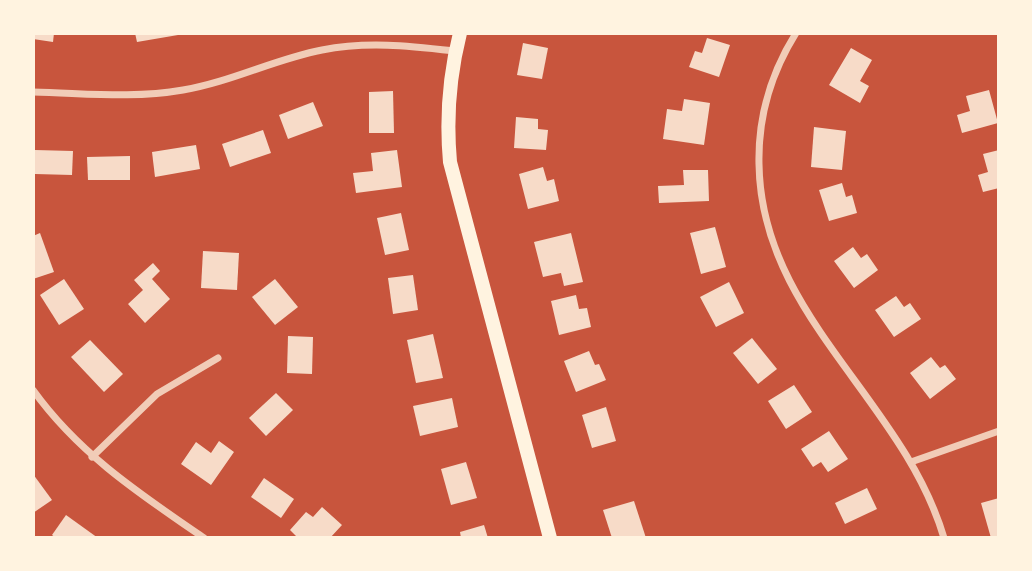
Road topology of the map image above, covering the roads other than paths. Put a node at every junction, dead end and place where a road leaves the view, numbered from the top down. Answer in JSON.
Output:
{"nodes":[{"id":1,"x":460,"y":33,"type":"edge"},
{"id":2,"x":796,"y":33,"type":"edge"},
{"id":3,"x":456,"y":51,"type":"junction"},
{"id":4,"x":33,"y":92,"type":"edge"},
{"id":5,"x":218,"y":358,"type":"dead end"},
{"id":6,"x":33,"y":390,"type":"edge"},
{"id":7,"x":999,"y":431,"type":"edge"},
{"id":8,"x":92,"y":457,"type":"junction"},
{"id":9,"x":911,"y":462,"type":"junction"},
{"id":10,"x":204,"y":538,"type":"edge"},
{"id":11,"x":550,"y":538,"type":"edge"},
{"id":12,"x":944,"y":538,"type":"edge"}],
"edges":[{"from":1,"to":3,"type":"main road"},
{"from":2,"to":9,"type":"street"},
{"from":3,"to":4,"type":"street"},
{"from":3,"to":11,"type":"main road"},
{"from":5,"to":8,"type":"street"},
{"from":6,"to":8,"type":"street"},
{"from":7,"to":9,"type":"street"},
{"from":8,"to":10,"type":"street"},
{"from":9,"to":12,"type":"street"}]}
